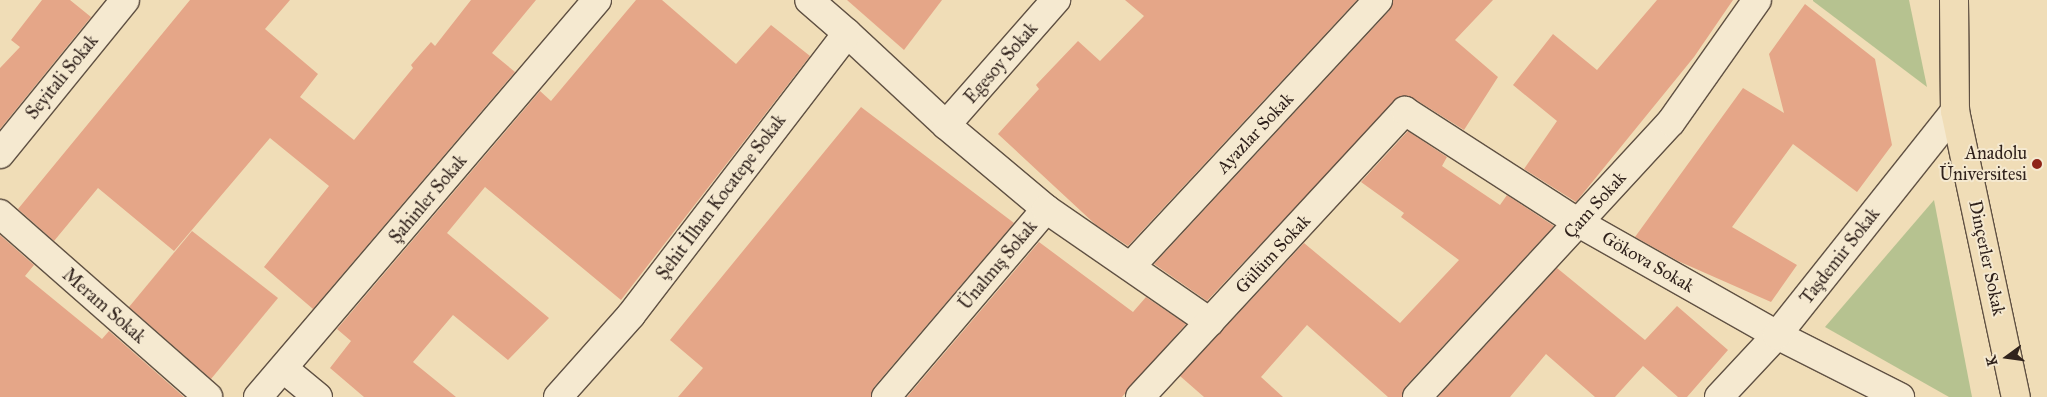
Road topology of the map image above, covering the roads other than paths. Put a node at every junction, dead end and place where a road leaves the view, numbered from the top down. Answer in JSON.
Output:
{"nodes":[{"id":1,"x":597,"y":0,"type":"edge"},
{"id":2,"x":809,"y":0,"type":"edge"},
{"id":3,"x":1056,"y":0,"type":"edge"},
{"id":4,"x":1378,"y":0,"type":"edge"},
{"id":5,"x":1757,"y":0,"type":"edge"},
{"id":6,"x":1954,"y":0,"type":"edge"},
{"id":7,"x":121,"y":2,"type":"edge"},
{"id":8,"x":847,"y":33,"type":"junction"},
{"id":9,"x":1405,"y":111,"type":"joint"},
{"id":10,"x":1955,"y":111,"type":"junction"},
{"id":11,"x":946,"y":125,"type":"junction"},
{"id":12,"x":0,"y":154,"type":"edge"},
{"id":13,"x":1046,"y":208,"type":"junction"},
{"id":14,"x":0,"y":214,"type":"edge"},
{"id":15,"x":1579,"y":223,"type":"junction"},
{"id":16,"x":1131,"y":266,"type":"junction"},
{"id":17,"x":1210,"y":322,"type":"junction"},
{"id":18,"x":1777,"y":335,"type":"junction"},
{"id":19,"x":284,"y":369,"type":"junction"},
{"id":20,"x":208,"y":397,"type":"edge"},
{"id":21,"x":258,"y":397,"type":"edge"},
{"id":22,"x":318,"y":397,"type":"edge"},
{"id":23,"x":558,"y":397,"type":"edge"},
{"id":24,"x":886,"y":397,"type":"edge"},
{"id":25,"x":1140,"y":397,"type":"edge"},
{"id":26,"x":1417,"y":397,"type":"edge"},
{"id":27,"x":1719,"y":397,"type":"edge"},
{"id":28,"x":1900,"y":397,"type":"edge"},
{"id":29,"x":2016,"y":397,"type":"edge"}],
"edges":[{"from":1,"to":19,"type":"street","name":"Şahinler Sokak"},
{"from":2,"to":8,"type":"street"},
{"from":3,"to":11,"type":"street","name":"Egesoy Sokak"},
{"from":4,"to":16,"type":"street","name":"Ayazlar Sokak"},
{"from":5,"to":15,"type":"street","name":"Çam Sokak"},
{"from":6,"to":10,"type":"main road","name":"Dinçerler Sokak"},
{"from":7,"to":12,"type":"street","name":"Seyitali Sokak"},
{"from":8,"to":11,"type":"street","name":"Ünalmış Sokak"},
{"from":8,"to":23,"type":"street","name":"Şehit İlhan Kocatepe Sokak"},
{"from":9,"to":15,"type":"street","name":"Gökova Sokak"},
{"from":9,"to":17,"type":"street","name":"Gülüm Sokak"},
{"from":10,"to":18,"type":"street","name":"Taşdemir Sokak"},
{"from":10,"to":29,"type":"main road","name":"Dinçerler Sokak"},
{"from":11,"to":13,"type":"street","name":"Ünalmış Sokak"},
{"from":13,"to":16,"type":"street"},
{"from":13,"to":24,"type":"street","name":"Ünalmış Sokak"},
{"from":14,"to":20,"type":"street","name":"Meram Sokak"},
{"from":15,"to":18,"type":"street","name":"Gökova Sokak"},
{"from":15,"to":26,"type":"street","name":"Çam Sokak"},
{"from":16,"to":17,"type":"street"},
{"from":17,"to":25,"type":"street","name":"Gülüm Sokak"},
{"from":18,"to":27,"type":"street","name":"Taşdemir Sokak"},
{"from":18,"to":28,"type":"street","name":"Gökova Sokak"},
{"from":19,"to":21,"type":"street","name":"Şahinler Sokak"},
{"from":19,"to":22,"type":"street"}]}
